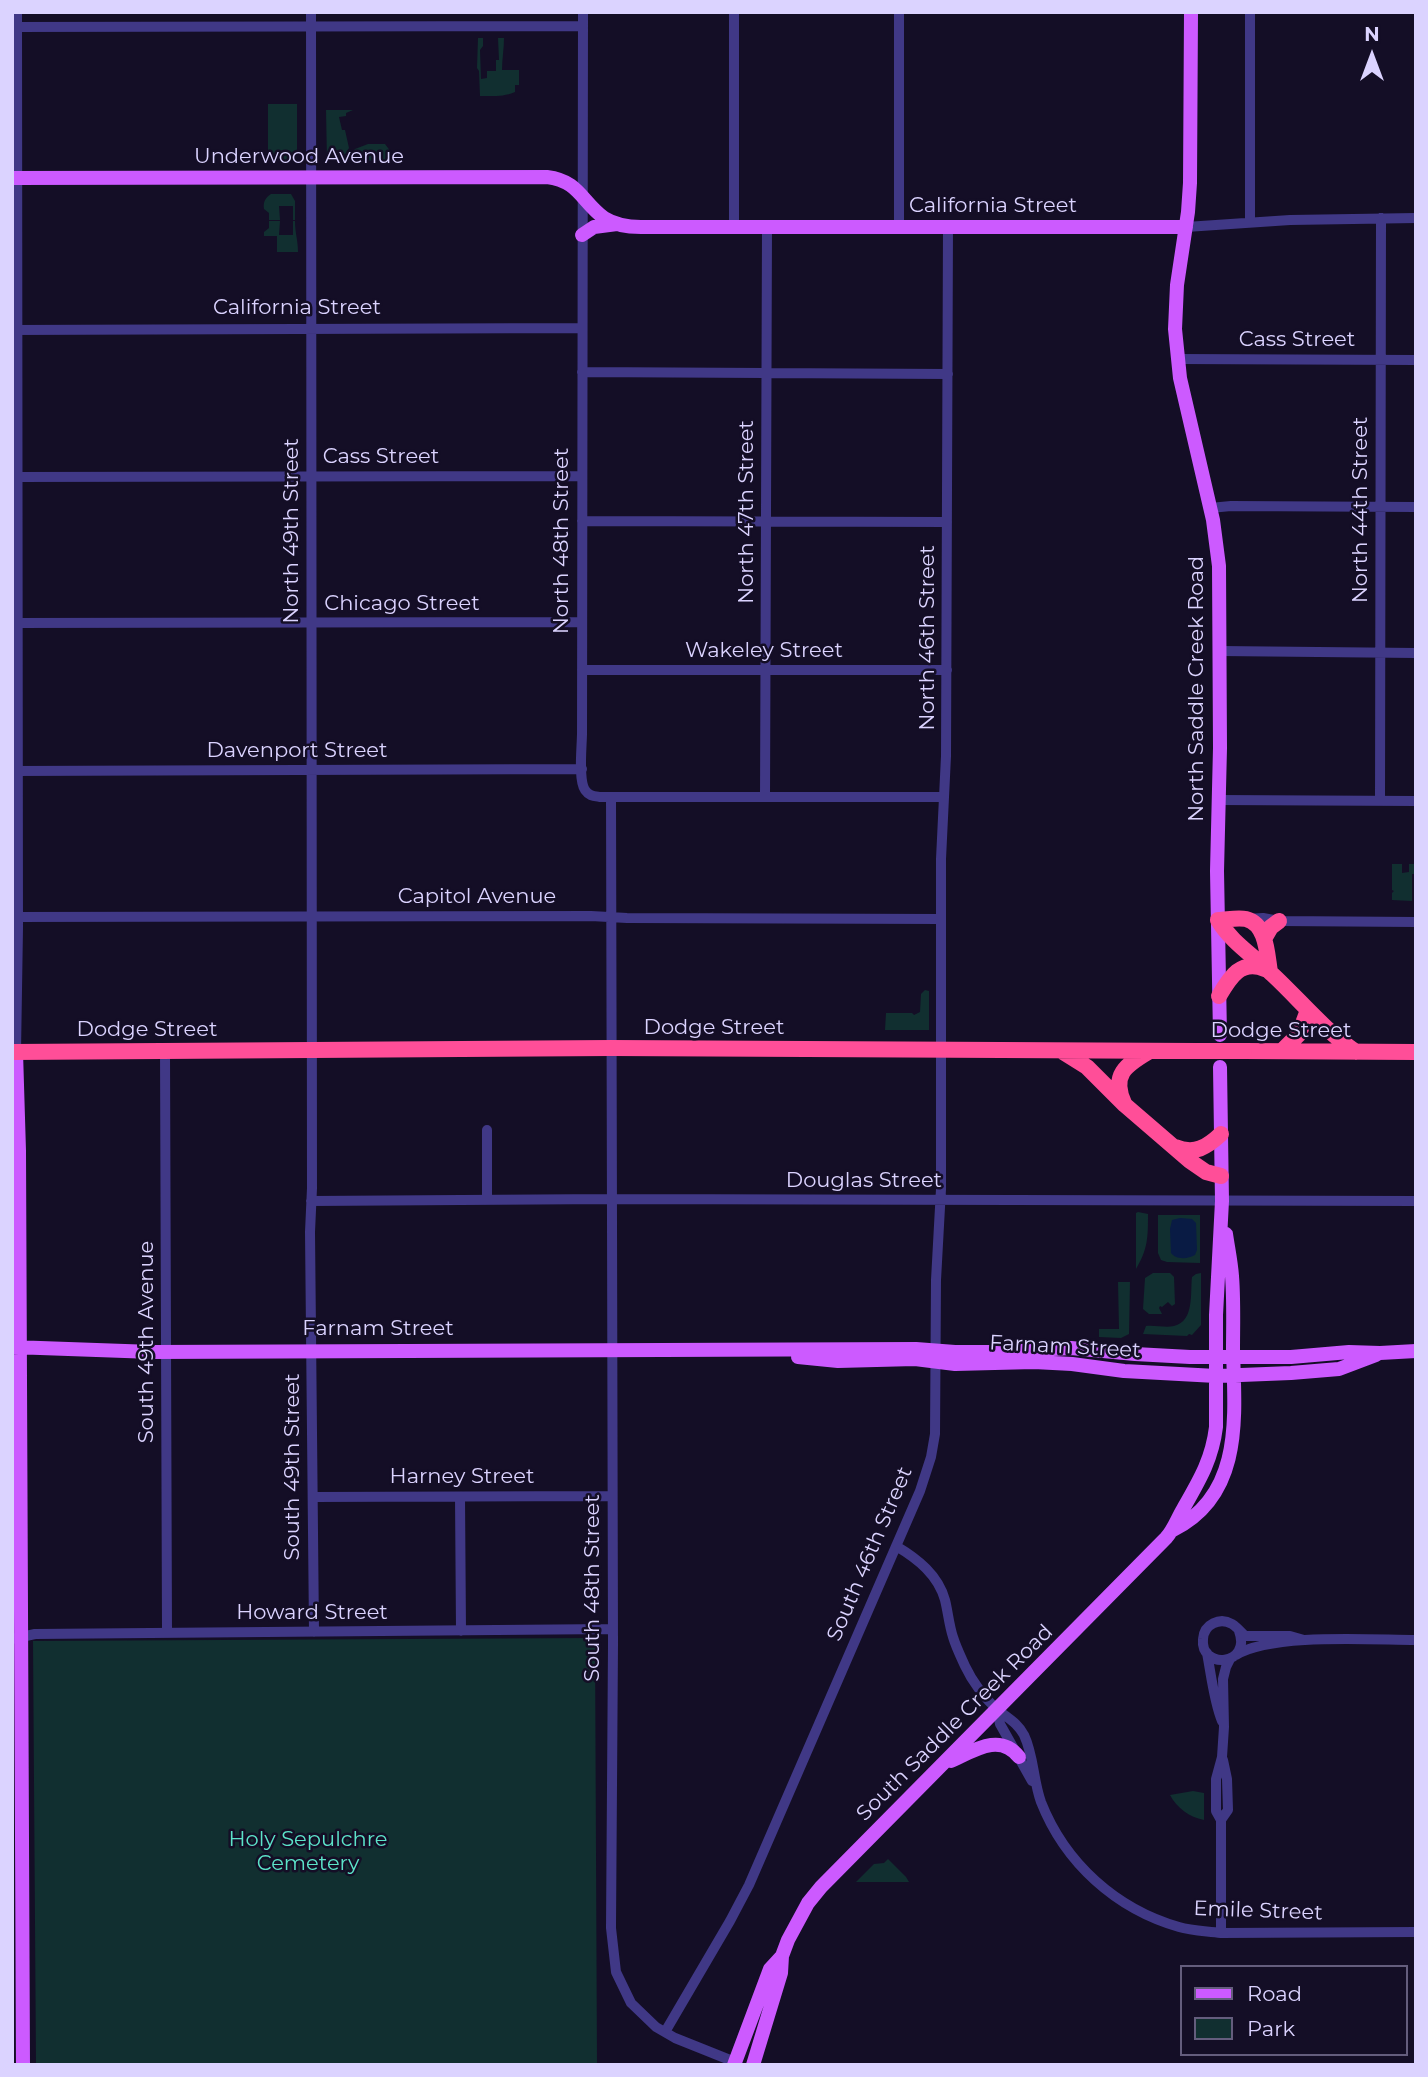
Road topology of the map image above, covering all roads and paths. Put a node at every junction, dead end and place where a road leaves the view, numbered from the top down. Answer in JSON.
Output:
{"nodes":[{"id":1,"x":17,"y":12,"type":"edge"},
{"id":2,"x":311,"y":12,"type":"edge"},
{"id":3,"x":583,"y":12,"type":"edge"},
{"id":4,"x":734,"y":12,"type":"edge"},
{"id":5,"x":899,"y":12,"type":"edge"},
{"id":6,"x":1191,"y":12,"type":"edge"},
{"id":7,"x":1250,"y":12,"type":"edge"},
{"id":8,"x":583,"y":26,"type":"junction"},
{"id":9,"x":15,"y":27,"type":"edge"},
{"id":10,"x":311,"y":27,"type":"junction"},
{"id":11,"x":15,"y":178,"type":"edge"},
{"id":12,"x":311,"y":178,"type":"junction"},
{"id":13,"x":582,"y":194,"type":"junction"},
{"id":14,"x":1381,"y":218,"type":"junction"},
{"id":15,"x":1416,"y":218,"type":"edge"},
{"id":16,"x":1250,"y":222,"type":"junction"},
{"id":17,"x":617,"y":224,"type":"junction"},
{"id":18,"x":948,"y":226,"type":"junction"},
{"id":19,"x":734,"y":227,"type":"junction"},
{"id":20,"x":767,"y":227,"type":"junction"},
{"id":21,"x":899,"y":227,"type":"junction"},
{"id":22,"x":1185,"y":227,"type":"junction"},
{"id":23,"x":582,"y":234,"type":"junction"},
{"id":24,"x":582,"y":328,"type":"junction"},
{"id":25,"x":312,"y":329,"type":"junction"},
{"id":26,"x":15,"y":330,"type":"edge"},
{"id":27,"x":1177,"y":359,"type":"junction"},
{"id":28,"x":1381,"y":360,"type":"junction"},
{"id":29,"x":1416,"y":360,"type":"edge"},
{"id":30,"x":582,"y":372,"type":"junction"},
{"id":31,"x":766,"y":373,"type":"junction"},
{"id":32,"x":948,"y":374,"type":"junction"},
{"id":33,"x":312,"y":476,"type":"junction"},
{"id":34,"x":582,"y":476,"type":"junction"},
{"id":35,"x":15,"y":477,"type":"edge"},
{"id":36,"x":1381,"y":507,"type":"junction"},
{"id":37,"x":1416,"y":507,"type":"edge"},
{"id":38,"x":1210,"y":508,"type":"junction"},
{"id":39,"x":582,"y":521,"type":"junction"},
{"id":40,"x":766,"y":521,"type":"junction"},
{"id":41,"x":947,"y":522,"type":"junction"},
{"id":42,"x":582,"y":622,"type":"junction"},
{"id":43,"x":15,"y":623,"type":"edge"},
{"id":44,"x":312,"y":623,"type":"junction"},
{"id":45,"x":1220,"y":652,"type":"junction"},
{"id":46,"x":1380,"y":652,"type":"junction"},
{"id":47,"x":1416,"y":653,"type":"edge"},
{"id":48,"x":582,"y":670,"type":"junction"},
{"id":49,"x":766,"y":670,"type":"junction"},
{"id":50,"x":947,"y":670,"type":"junction"},
{"id":51,"x":582,"y":769,"type":"junction"},
{"id":52,"x":312,"y":770,"type":"junction"},
{"id":53,"x":15,"y":771,"type":"edge"},
{"id":54,"x":611,"y":797,"type":"junction"},
{"id":55,"x":765,"y":797,"type":"junction"},
{"id":56,"x":944,"y":797,"type":"junction"},
{"id":57,"x":1218,"y":800,"type":"junction"},
{"id":58,"x":1380,"y":801,"type":"junction"},
{"id":59,"x":1416,"y":802,"type":"edge"},
{"id":60,"x":15,"y":917,"type":"edge"},
{"id":61,"x":312,"y":917,"type":"junction"},
{"id":62,"x":611,"y":917,"type":"junction"},
{"id":63,"x":941,"y":919,"type":"junction"},
{"id":64,"x":1247,"y":919,"type":"junction"},
{"id":65,"x":1218,"y":920,"type":"junction"},
{"id":66,"x":1279,"y":921,"type":"junction"},
{"id":67,"x":1416,"y":922,"type":"edge"},
{"id":68,"x":1264,"y":939,"type":"junction"},
{"id":69,"x":1270,"y":972,"type":"junction"},
{"id":70,"x":1219,"y":996,"type":"junction"},
{"id":71,"x":1308,"y":1010,"type":"junction"},
{"id":72,"x":1220,"y":1035,"type":"dead end"},
{"id":73,"x":611,"y":1048,"type":"junction"},
{"id":74,"x":941,"y":1049,"type":"junction"},
{"id":75,"x":312,"y":1050,"type":"junction"},
{"id":76,"x":1061,"y":1050,"type":"junction"},
{"id":77,"x":165,"y":1051,"type":"junction"},
{"id":78,"x":1149,"y":1051,"type":"junction"},
{"id":79,"x":1282,"y":1051,"type":"junction"},
{"id":80,"x":14,"y":1052,"type":"edge"},
{"id":81,"x":1356,"y":1052,"type":"junction"},
{"id":82,"x":1416,"y":1052,"type":"edge"},
{"id":83,"x":1220,"y":1067,"type":"dead end"},
{"id":84,"x":1125,"y":1105,"type":"junction"},
{"id":85,"x":487,"y":1130,"type":"dead end"},
{"id":86,"x":1221,"y":1134,"type":"junction"},
{"id":87,"x":1170,"y":1144,"type":"junction"},
{"id":88,"x":1222,"y":1176,"type":"junction"},
{"id":89,"x":611,"y":1199,"type":"junction"},
{"id":90,"x":487,"y":1200,"type":"junction"},
{"id":91,"x":941,"y":1200,"type":"junction"},
{"id":92,"x":312,"y":1201,"type":"junction"},
{"id":93,"x":1222,"y":1201,"type":"junction"},
{"id":94,"x":1416,"y":1201,"type":"edge"},
{"id":95,"x":16,"y":1347,"type":"edge"},
{"id":96,"x":611,"y":1349,"type":"junction"},
{"id":97,"x":312,"y":1351,"type":"junction"},
{"id":98,"x":1416,"y":1351,"type":"edge"},
{"id":99,"x":166,"y":1352,"type":"junction"},
{"id":100,"x":1380,"y":1353,"type":"junction"},
{"id":101,"x":936,"y":1356,"type":"junction"},
{"id":102,"x":1216,"y":1357,"type":"junction"},
{"id":103,"x":1234,"y":1357,"type":"junction"},
{"id":104,"x":1234,"y":1375,"type":"junction"},
{"id":105,"x":1216,"y":1376,"type":"junction"},
{"id":106,"x":611,"y":1496,"type":"junction"},
{"id":107,"x":313,"y":1497,"type":"junction"},
{"id":108,"x":460,"y":1497,"type":"junction"},
{"id":109,"x":1172,"y":1530,"type":"junction"},
{"id":110,"x":896,"y":1546,"type":"junction"},
{"id":111,"x":612,"y":1629,"type":"junction"},
{"id":112,"x":461,"y":1631,"type":"junction"},
{"id":113,"x":1239,"y":1631,"type":"junction"},
{"id":114,"x":314,"y":1632,"type":"junction"},
{"id":115,"x":167,"y":1633,"type":"junction"},
{"id":116,"x":17,"y":1638,"type":"edge"},
{"id":117,"x":1304,"y":1640,"type":"junction"},
{"id":118,"x":1416,"y":1640,"type":"edge"},
{"id":119,"x":1207,"y":1653,"type":"junction"},
{"id":120,"x":1233,"y":1657,"type":"junction"},
{"id":121,"x":997,"y":1709,"type":"junction"},
{"id":122,"x":1224,"y":1727,"type":"junction"},
{"id":123,"x":1019,"y":1756,"type":"junction"},
{"id":124,"x":941,"y":1767,"type":"junction"},
{"id":125,"x":1037,"y":1789,"type":"junction"},
{"id":126,"x":1416,"y":1932,"type":"edge"},
{"id":127,"x":1221,"y":1933,"type":"junction"},
{"id":128,"x":782,"y":1956,"type":"junction"},
{"id":129,"x":665,"y":2032,"type":"junction"},
{"id":130,"x":734,"y":2064,"type":"edge"},
{"id":131,"x":23,"y":2065,"type":"edge"},
{"id":132,"x":753,"y":2065,"type":"edge"}],
"edges":[{"from":1,"to":9,"type":"street"},
{"from":2,"to":10,"type":"street","name":"North 49th Street"},
{"from":3,"to":8,"type":"street","name":"North 48th Street"},
{"from":4,"to":19,"type":"street"},
{"from":5,"to":21,"type":"street"},
{"from":6,"to":22,"type":"main road","name":"North Saddle Creek Road"},
{"from":7,"to":16,"type":"street"},
{"from":8,"to":10,"type":"street"},
{"from":8,"to":13,"type":"street","name":"North 48th Street"},
{"from":9,"to":10,"type":"street"},
{"from":9,"to":11,"type":"street"},
{"from":10,"to":12,"type":"street","name":"North 49th Street"},
{"from":11,"to":12,"type":"main road","name":"Underwood Avenue"},
{"from":11,"to":26,"type":"street"},
{"from":12,"to":13,"type":"main road","name":"Underwood Avenue"},
{"from":12,"to":25,"type":"street","name":"North 49th Street"},
{"from":13,"to":17,"type":"main road"},
{"from":13,"to":23,"type":"street","name":"North 48th Street"},
{"from":14,"to":15,"type":"street","name":"California Street"},
{"from":14,"to":16,"type":"street","name":"California Street"},
{"from":14,"to":28,"type":"street","name":"North 44th Street"},
{"from":16,"to":22,"type":"street","name":"California Street"},
{"from":17,"to":19,"type":"main road","name":"California Street"},
{"from":17,"to":23,"type":"main road"},
{"from":18,"to":21,"type":"main road","name":"California Street"},
{"from":18,"to":22,"type":"main road","name":"California Street"},
{"from":18,"to":32,"type":"street","name":"North 46th Street"},
{"from":19,"to":20,"type":"main road","name":"California Street"},
{"from":20,"to":21,"type":"main road","name":"California Street"},
{"from":20,"to":31,"type":"street","name":"North 47th Street"},
{"from":22,"to":27,"type":"main road","name":"North Saddle Creek Road"},
{"from":23,"to":24,"type":"street","name":"North 48th Street"},
{"from":24,"to":25,"type":"street","name":"California Street"},
{"from":24,"to":30,"type":"street","name":"North 48th Street"},
{"from":25,"to":26,"type":"street","name":"California Street"},
{"from":25,"to":33,"type":"street","name":"North 49th Street"},
{"from":26,"to":35,"type":"street"},
{"from":27,"to":28,"type":"street","name":"Cass Street"},
{"from":27,"to":38,"type":"main road","name":"North Saddle Creek Road"},
{"from":28,"to":29,"type":"street","name":"Cass Street"},
{"from":28,"to":36,"type":"street","name":"North 44th Street"},
{"from":30,"to":31,"type":"street"},
{"from":30,"to":34,"type":"street","name":"North 48th Street"},
{"from":31,"to":32,"type":"street"},
{"from":31,"to":40,"type":"street","name":"North 47th Street"},
{"from":32,"to":41,"type":"street","name":"North 46th Street"},
{"from":33,"to":34,"type":"street","name":"Cass Street"},
{"from":33,"to":35,"type":"street","name":"Cass Street"},
{"from":33,"to":44,"type":"street","name":"North 49th Street"},
{"from":34,"to":39,"type":"street","name":"North 48th Street"},
{"from":35,"to":43,"type":"street"},
{"from":36,"to":37,"type":"street"},
{"from":36,"to":38,"type":"street"},
{"from":36,"to":46,"type":"street","name":"North 44th Street"},
{"from":38,"to":45,"type":"main road","name":"North Saddle Creek Road"},
{"from":39,"to":40,"type":"street"},
{"from":39,"to":42,"type":"street","name":"North 48th Street"},
{"from":40,"to":41,"type":"street"},
{"from":40,"to":49,"type":"street","name":"North 47th Street"},
{"from":41,"to":50,"type":"street","name":"North 46th Street"},
{"from":42,"to":44,"type":"street","name":"Chicago Street"},
{"from":42,"to":48,"type":"street","name":"North 48th Street"},
{"from":43,"to":44,"type":"street","name":"Chicago Street"},
{"from":43,"to":53,"type":"street"},
{"from":44,"to":52,"type":"street","name":"North 49th Street"},
{"from":45,"to":46,"type":"street"},
{"from":45,"to":57,"type":"main road","name":"North Saddle Creek Road"},
{"from":46,"to":47,"type":"street"},
{"from":46,"to":58,"type":"street","name":"North 44th Street"},
{"from":48,"to":49,"type":"street","name":"Wakeley Street"},
{"from":48,"to":51,"type":"street","name":"North 48th Street"},
{"from":49,"to":50,"type":"street","name":"Wakeley Street"},
{"from":49,"to":55,"type":"street","name":"North 47th Street"},
{"from":50,"to":56,"type":"street","name":"North 46th Street"},
{"from":51,"to":52,"type":"street","name":"Davenport Street"},
{"from":51,"to":54,"type":"street","name":"North 48th Street"},
{"from":52,"to":53,"type":"street","name":"Davenport Street"},
{"from":52,"to":61,"type":"street","name":"North 49th Street"},
{"from":53,"to":60,"type":"street"},
{"from":54,"to":55,"type":"street"},
{"from":54,"to":62,"type":"street"},
{"from":55,"to":56,"type":"street"},
{"from":56,"to":63,"type":"street","name":"North 46th Street"},
{"from":57,"to":58,"type":"street"},
{"from":57,"to":65,"type":"main road","name":"North Saddle Creek Road"},
{"from":58,"to":59,"type":"street"},
{"from":60,"to":61,"type":"street","name":"Capitol Avenue"},
{"from":60,"to":80,"type":"street"},
{"from":61,"to":62,"type":"street","name":"Capitol Avenue"},
{"from":61,"to":75,"type":"street","name":"North 49th Street"},
{"from":62,"to":63,"type":"street","name":"Capitol Avenue"},
{"from":62,"to":73,"type":"street"},
{"from":63,"to":74,"type":"street","name":"North 46th Street"},
{"from":64,"to":65,"type":"highway"},
{"from":64,"to":66,"type":"street"},
{"from":64,"to":68,"type":"highway"},
{"from":65,"to":69,"type":"highway"},
{"from":65,"to":70,"type":"main road","name":"North Saddle Creek Road"},
{"from":66,"to":67,"type":"street"},
{"from":66,"to":68,"type":"highway"},
{"from":68,"to":69,"type":"highway"},
{"from":69,"to":70,"type":"highway"},
{"from":69,"to":71,"type":"highway"},
{"from":70,"to":72,"type":"main road","name":"North Saddle Creek Road"},
{"from":71,"to":79,"type":"highway"},
{"from":71,"to":81,"type":"highway"},
{"from":73,"to":74,"type":"highway","name":"Dodge Street"},
{"from":73,"to":75,"type":"highway","name":"Dodge Street"},
{"from":73,"to":89,"type":"street","name":"South 48th Street"},
{"from":74,"to":76,"type":"highway","name":"Dodge Street"},
{"from":74,"to":91,"type":"street","name":"South 46th Street"},
{"from":75,"to":77,"type":"highway","name":"Dodge Street"},
{"from":75,"to":92,"type":"street","name":"South 49th Street"},
{"from":76,"to":78,"type":"highway","name":"Dodge Street"},
{"from":76,"to":84,"type":"highway"},
{"from":77,"to":80,"type":"highway","name":"Dodge Street"},
{"from":77,"to":99,"type":"street","name":"South 49th Avenue"},
{"from":78,"to":79,"type":"highway","name":"Dodge Street","bridge":true},
{"from":78,"to":84,"type":"highway"},
{"from":79,"to":81,"type":"highway","name":"Dodge Street"},
{"from":80,"to":95,"type":"main road"},
{"from":81,"to":82,"type":"highway","name":"Dodge Street"},
{"from":83,"to":86,"type":"main road","name":"South Saddle Creek Road"},
{"from":84,"to":87,"type":"highway"},
{"from":85,"to":90,"type":"street"},
{"from":86,"to":87,"type":"highway"},
{"from":86,"to":88,"type":"main road","name":"South Saddle Creek Road"},
{"from":87,"to":88,"type":"highway"},
{"from":88,"to":93,"type":"main road","name":"South Saddle Creek Road"},
{"from":89,"to":90,"type":"street","name":"Douglas Street"},
{"from":89,"to":91,"type":"street","name":"Douglas Street"},
{"from":89,"to":96,"type":"street","name":"South 48th Street"},
{"from":90,"to":92,"type":"street","name":"Douglas Street"},
{"from":91,"to":93,"type":"street","name":"Douglas Street"},
{"from":91,"to":101,"type":"street","name":"South 46th Street"},
{"from":92,"to":97,"type":"street","name":"South 49th Street"},
{"from":93,"to":94,"type":"street","name":"Douglas Street"},
{"from":93,"to":102,"type":"main road","name":"South Saddle Creek Road"},
{"from":93,"to":103,"type":"main road","name":"South Saddle Creek Road"},
{"from":95,"to":99,"type":"main road","name":"Farnam Street"},
{"from":95,"to":116,"type":"main road"},
{"from":96,"to":97,"type":"main road","name":"Farnam Street"},
{"from":96,"to":101,"type":"main road","name":"Farnam Street"},
{"from":96,"to":106,"type":"street","name":"South 48th Street"},
{"from":97,"to":99,"type":"main road","name":"Farnam Street"},
{"from":97,"to":107,"type":"street","name":"South 49th Street"},
{"from":98,"to":100,"type":"main road","name":"Farnam Street"},
{"from":99,"to":115,"type":"street","name":"South 49th Avenue"},
{"from":100,"to":103,"type":"main road","name":"Farnam Street"},
{"from":100,"to":104,"type":"main road","name":"Farnam Street"},
{"from":101,"to":102,"type":"main road","name":"Farnam Street"},
{"from":101,"to":105,"type":"main road","name":"Farnam Street"},
{"from":101,"to":110,"type":"street","name":"South 46th Street"},
{"from":102,"to":103,"type":"main road","name":"Farnam Street"},
{"from":102,"to":105,"type":"main road","name":"South Saddle Creek Road"},
{"from":103,"to":104,"type":"main road","name":"South Saddle Creek Road"},
{"from":104,"to":105,"type":"main road","name":"Farnam Street"},
{"from":104,"to":109,"type":"main road","name":"South Saddle Creek Road"},
{"from":105,"to":109,"type":"main road","name":"South Saddle Creek Road"},
{"from":106,"to":108,"type":"street","name":"Harney Street"},
{"from":106,"to":111,"type":"street","name":"South 48th Street"},
{"from":107,"to":108,"type":"street","name":"Harney Street"},
{"from":107,"to":114,"type":"street","name":"South 49th Street"},
{"from":108,"to":112,"type":"street"},
{"from":109,"to":121,"type":"main road","name":"South Saddle Creek Road"},
{"from":110,"to":121,"type":"street","name":"Emile Street"},
{"from":110,"to":129,"type":"street","name":"South 46th Street"},
{"from":111,"to":112,"type":"street","name":"Howard Street"},
{"from":111,"to":129,"type":"street","name":"South 48th Street"},
{"from":112,"to":114,"type":"street","name":"Howard Street"},
{"from":113,"to":117,"type":"street"},
{"from":113,"to":119,"type":"street"},
{"from":113,"to":120,"type":"street"},
{"from":114,"to":115,"type":"street","name":"Howard Street"},
{"from":115,"to":116,"type":"street","name":"Howard Street"},
{"from":116,"to":131,"type":"main road"},
{"from":117,"to":118,"type":"street"},
{"from":117,"to":120,"type":"street"},
{"from":119,"to":120,"type":"street"},
{"from":119,"to":122,"type":"street"},
{"from":120,"to":122,"type":"street"},
{"from":121,"to":123,"type":"street","name":"Emile Street"},
{"from":121,"to":124,"type":"main road","name":"South Saddle Creek Road"},
{"from":121,"to":125,"type":"street","name":"Emile Street"},
{"from":122,"to":127,"type":"street"},
{"from":123,"to":124,"type":"main road"},
{"from":123,"to":125,"type":"street","name":"Emile Street"},
{"from":124,"to":128,"type":"main road","name":"South Saddle Creek Road"},
{"from":125,"to":127,"type":"street","name":"Emile Street"},
{"from":126,"to":127,"type":"street","name":"Emile Street"},
{"from":128,"to":130,"type":"main road","name":"South Saddle Creek Road"},
{"from":128,"to":132,"type":"main road","name":"South Saddle Creek Road"},
{"from":129,"to":130,"type":"street","name":"South 48th Street"}]}
